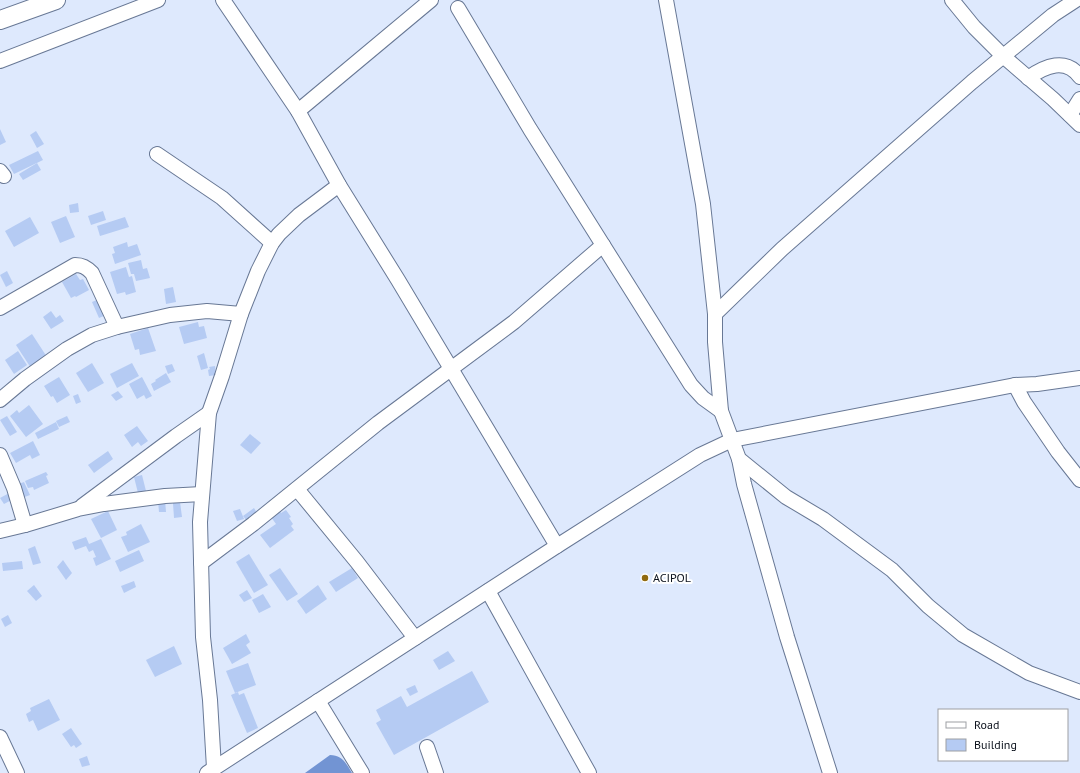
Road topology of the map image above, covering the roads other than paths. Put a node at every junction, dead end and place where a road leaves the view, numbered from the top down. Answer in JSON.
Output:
{"nodes":[{"id":1,"x":56,"y":0,"type":"edge"},
{"id":2,"x":158,"y":0,"type":"edge"},
{"id":3,"x":223,"y":0,"type":"edge"},
{"id":4,"x":431,"y":0,"type":"edge"},
{"id":5,"x":666,"y":0,"type":"edge"},
{"id":6,"x":952,"y":0,"type":"edge"},
{"id":7,"x":1076,"y":0,"type":"edge"},
{"id":8,"x":458,"y":8,"type":"dead end"},
{"id":9,"x":0,"y":20,"type":"edge"},
{"id":10,"x":1003,"y":56,"type":"junction"},
{"id":11,"x":0,"y":61,"type":"edge"},
{"id":12,"x":1080,"y":77,"type":"edge"},
{"id":13,"x":1028,"y":78,"type":"junction"},
{"id":14,"x":1080,"y":99,"type":"edge"},
{"id":15,"x":298,"y":111,"type":"junction"},
{"id":16,"x":1075,"y":120,"type":"edge"},
{"id":17,"x":157,"y":154,"type":"dead end"},
{"id":18,"x":339,"y":185,"type":"junction"},
{"id":19,"x":272,"y":243,"type":"junction"},
{"id":20,"x":603,"y":245,"type":"junction"},
{"id":21,"x":0,"y":308,"type":"edge"},
{"id":22,"x":241,"y":314,"type":"junction"},
{"id":23,"x":715,"y":314,"type":"junction"},
{"id":24,"x":117,"y":327,"type":"junction"},
{"id":25,"x":451,"y":369,"type":"junction"},
{"id":26,"x":1080,"y":378,"type":"edge"},
{"id":27,"x":1014,"y":385,"type":"junction"},
{"id":28,"x":0,"y":400,"type":"edge"},
{"id":29,"x":721,"y":411,"type":"junction"},
{"id":30,"x":209,"y":413,"type":"junction"},
{"id":31,"x":732,"y":440,"type":"junction"},
{"id":32,"x":0,"y":455,"type":"edge"},
{"id":33,"x":739,"y":459,"type":"junction"},
{"id":34,"x":1080,"y":480,"type":"edge"},
{"id":35,"x":297,"y":489,"type":"junction"},
{"id":36,"x":202,"y":494,"type":"junction"},
{"id":37,"x":78,"y":509,"type":"junction"},
{"id":38,"x":25,"y":525,"type":"junction"},
{"id":39,"x":0,"y":531,"type":"edge"},
{"id":40,"x":558,"y":546,"type":"junction"},
{"id":41,"x":201,"y":563,"type":"junction"},
{"id":42,"x":488,"y":591,"type":"junction"},
{"id":43,"x":415,"y":638,"type":"junction"},
{"id":44,"x":1080,"y":692,"type":"edge"},
{"id":45,"x":318,"y":701,"type":"junction"},
{"id":46,"x":0,"y":737,"type":"edge"},
{"id":47,"x":427,"y":747,"type":"dead end"},
{"id":48,"x":210,"y":771,"type":"edge"},
{"id":49,"x":17,"y":773,"type":"edge"},
{"id":50,"x":362,"y":773,"type":"edge"},
{"id":51,"x":436,"y":773,"type":"edge"},
{"id":52,"x":589,"y":773,"type":"edge"},
{"id":53,"x":830,"y":773,"type":"edge"}],
"edges":[{"from":1,"to":9,"type":"main road"},
{"from":2,"to":11,"type":"street"},
{"from":3,"to":15,"type":"street"},
{"from":4,"to":15,"type":"street"},
{"from":5,"to":23,"type":"street"},
{"from":6,"to":10,"type":"street"},
{"from":7,"to":10,"type":"street"},
{"from":8,"to":20,"type":"street"},
{"from":10,"to":13,"type":"street"},
{"from":10,"to":23,"type":"street"},
{"from":12,"to":13,"type":"street"},
{"from":13,"to":16,"type":"street"},
{"from":14,"to":16,"type":"street"},
{"from":15,"to":18,"type":"street"},
{"from":17,"to":19,"type":"street"},
{"from":18,"to":19,"type":"street"},
{"from":18,"to":25,"type":"street"},
{"from":19,"to":22,"type":"street"},
{"from":20,"to":25,"type":"street"},
{"from":20,"to":29,"type":"street"},
{"from":21,"to":24,"type":"street"},
{"from":22,"to":24,"type":"street"},
{"from":22,"to":30,"type":"street"},
{"from":23,"to":29,"type":"street"},
{"from":24,"to":28,"type":"street"},
{"from":25,"to":35,"type":"street"},
{"from":25,"to":40,"type":"street"},
{"from":26,"to":27,"type":"street"},
{"from":27,"to":31,"type":"street"},
{"from":27,"to":34,"type":"street"},
{"from":29,"to":31,"type":"street"},
{"from":30,"to":36,"type":"street"},
{"from":30,"to":37,"type":"street"},
{"from":31,"to":33,"type":"street"},
{"from":31,"to":40,"type":"street"},
{"from":32,"to":38,"type":"street"},
{"from":33,"to":44,"type":"street"},
{"from":33,"to":53,"type":"street"},
{"from":35,"to":41,"type":"street"},
{"from":35,"to":43,"type":"street"},
{"from":36,"to":37,"type":"street"},
{"from":36,"to":41,"type":"street"},
{"from":37,"to":38,"type":"street"},
{"from":38,"to":39,"type":"street"},
{"from":40,"to":42,"type":"street"},
{"from":41,"to":48,"type":"street"},
{"from":42,"to":43,"type":"street"},
{"from":42,"to":52,"type":"street"},
{"from":43,"to":45,"type":"street"},
{"from":45,"to":48,"type":"street"},
{"from":45,"to":50,"type":"street"},
{"from":46,"to":49,"type":"street"},
{"from":47,"to":51,"type":"street"}]}
